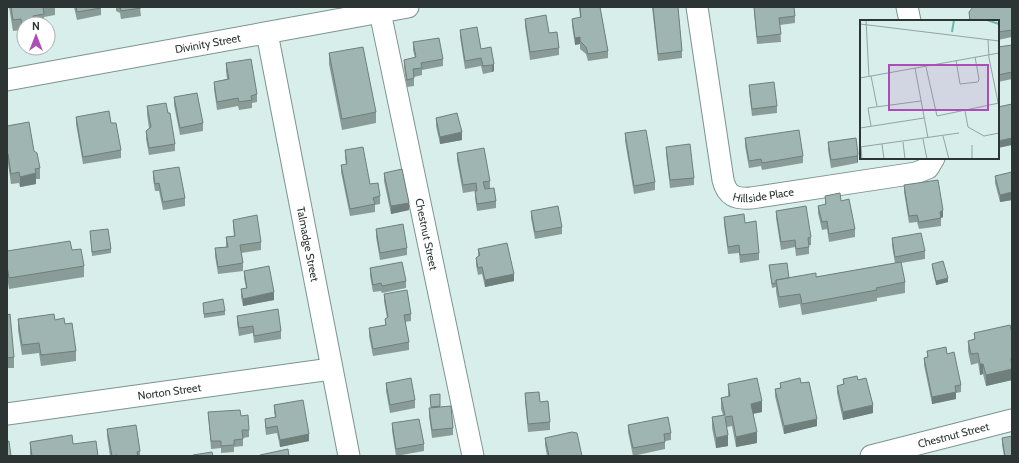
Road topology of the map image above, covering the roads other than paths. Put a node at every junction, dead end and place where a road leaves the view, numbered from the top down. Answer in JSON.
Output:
{"nodes":[{"id":1,"x":408,"y":7,"type":"edge"},
{"id":2,"x":697,"y":7,"type":"edge"},
{"id":3,"x":907,"y":7,"type":"edge"},
{"id":4,"x":380,"y":12,"type":"junction"},
{"id":5,"x":910,"y":20,"type":"edge"},
{"id":6,"x":267,"y":33,"type":"junction"},
{"id":7,"x":7,"y":80,"type":"edge"},
{"id":8,"x":933,"y":159,"type":"edge"},
{"id":9,"x":331,"y":369,"type":"junction"},
{"id":10,"x":7,"y":414,"type":"edge"},
{"id":11,"x":1012,"y":420,"type":"edge"},
{"id":12,"x":349,"y":456,"type":"edge"},
{"id":13,"x":473,"y":456,"type":"edge"},
{"id":14,"x":870,"y":456,"type":"edge"}],
"edges":[{"from":1,"to":4,"type":"street","name":"Divinity Street"},
{"from":2,"to":8,"type":"street","name":"Hillside Place"},
{"from":3,"to":5,"type":"street"},
{"from":4,"to":6,"type":"street","name":"Divinity Street"},
{"from":4,"to":13,"type":"street","name":"Chestnut Street"},
{"from":6,"to":7,"type":"street","name":"Divinity Street"},
{"from":6,"to":9,"type":"street","name":"Talmadge Street"},
{"from":9,"to":10,"type":"street","name":"Norton Street"},
{"from":9,"to":12,"type":"street","name":"Talmadge Street"},
{"from":11,"to":14,"type":"street","name":"Chestnut Street"}]}
